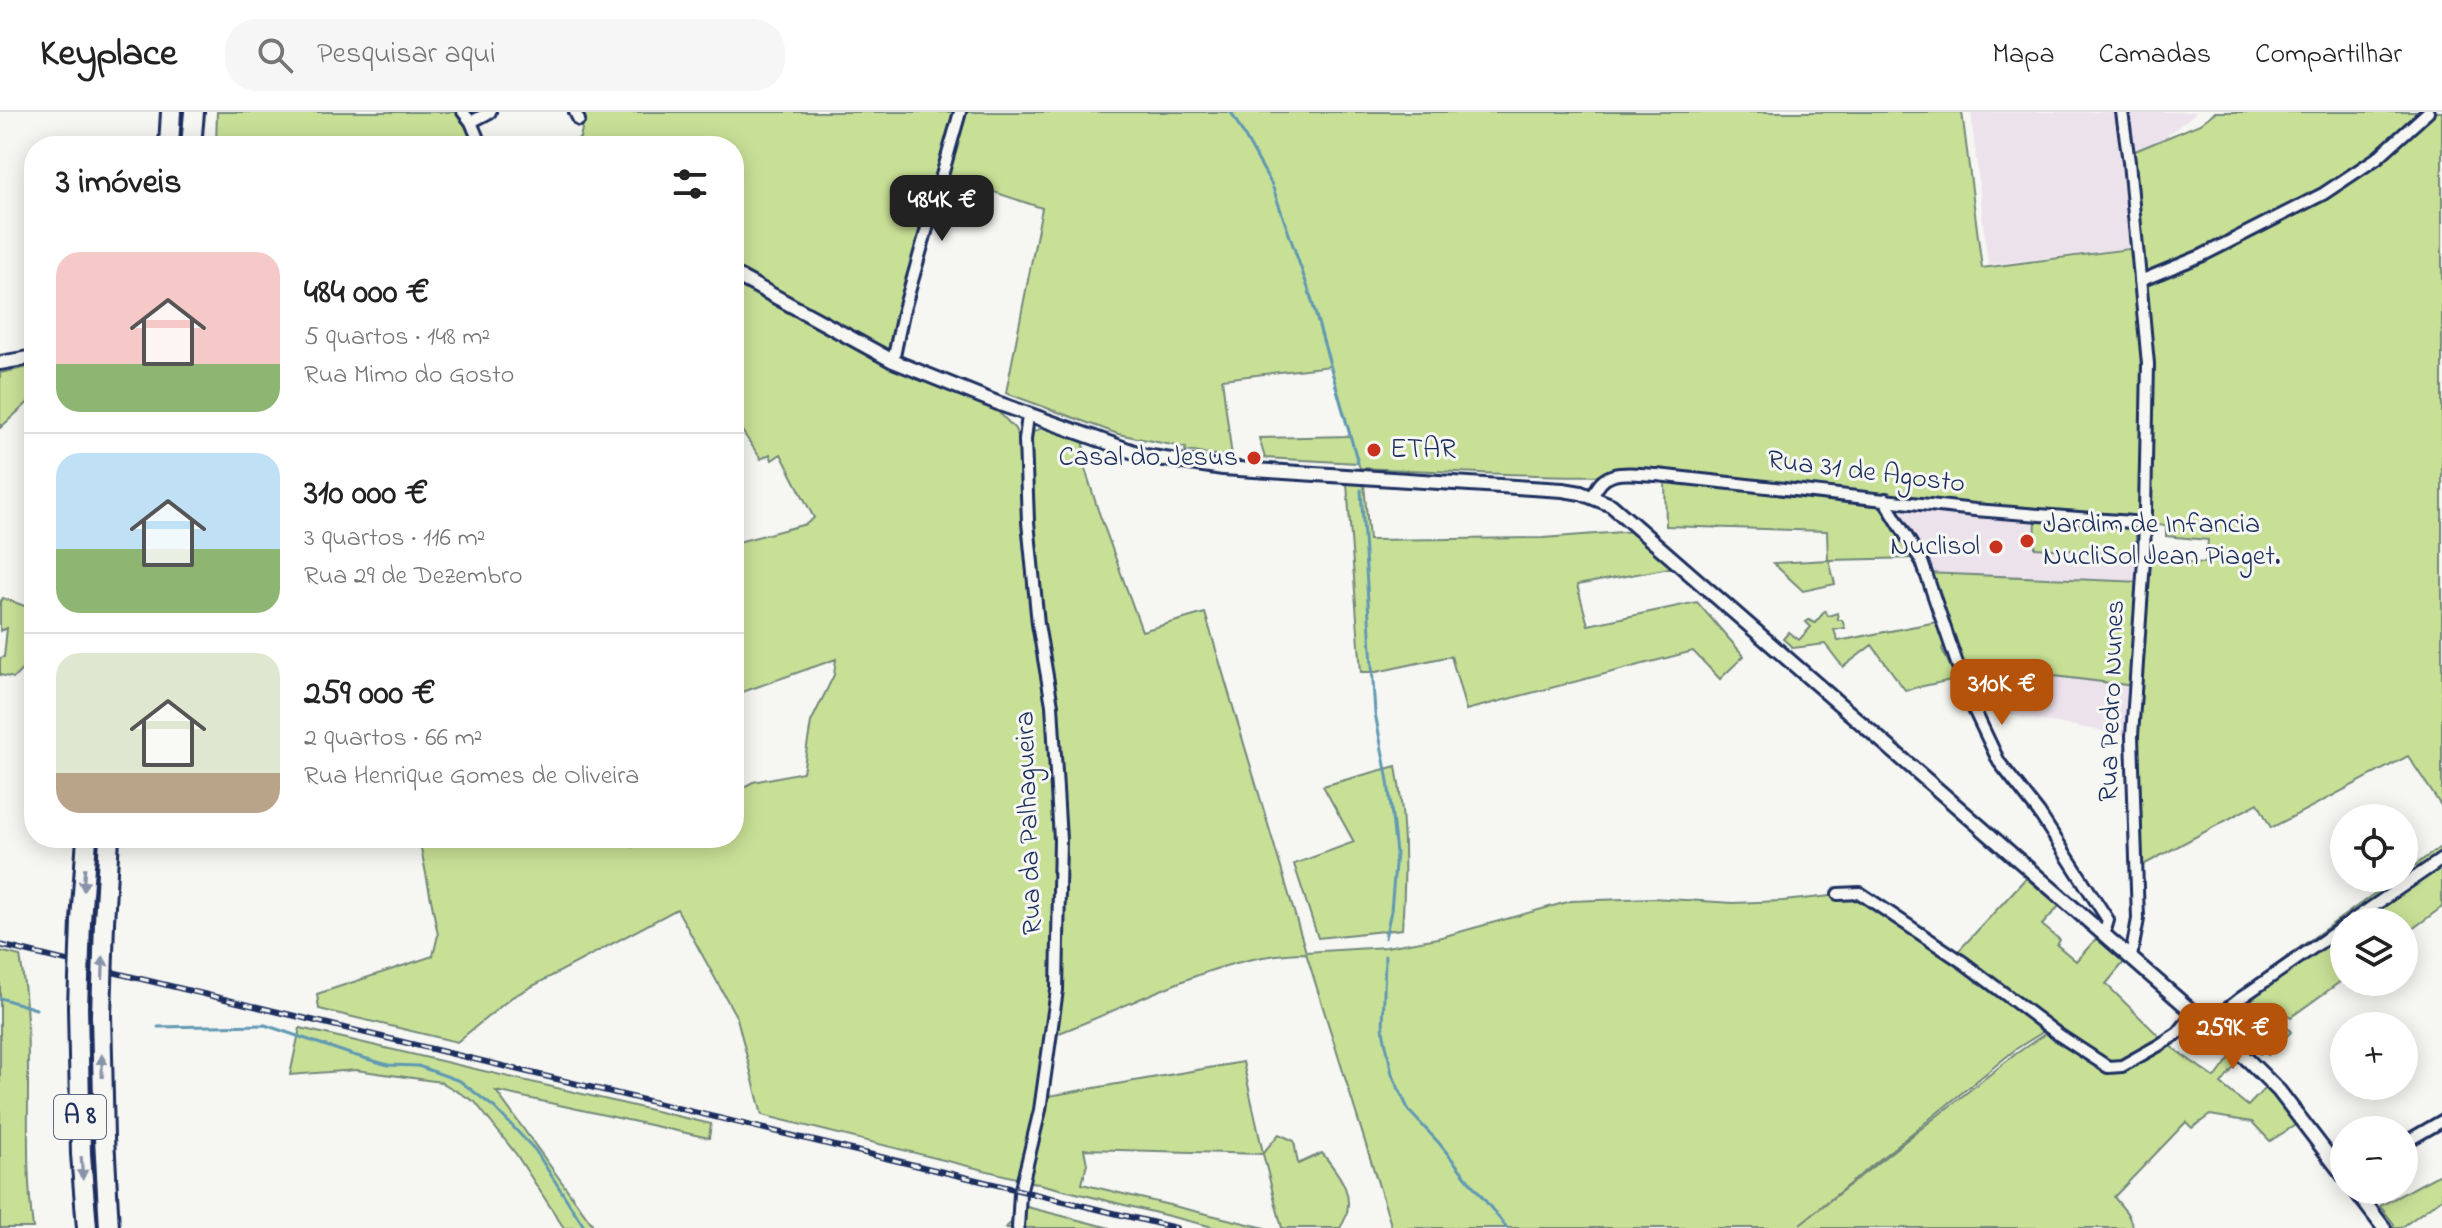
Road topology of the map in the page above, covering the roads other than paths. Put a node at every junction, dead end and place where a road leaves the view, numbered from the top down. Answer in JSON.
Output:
{"nodes":[{"id":1,"x":171,"y":112,"type":"edge"},
{"id":2,"x":194,"y":112,"type":"edge"},
{"id":3,"x":463,"y":112,"type":"edge"},
{"id":4,"x":490,"y":112,"type":"edge"},
{"id":5,"x":960,"y":112,"type":"edge"},
{"id":6,"x":2122,"y":112,"type":"edge"},
{"id":7,"x":2428,"y":112,"type":"edge"},
{"id":8,"x":471,"y":122,"type":"junction"},
{"id":9,"x":170,"y":136,"type":"edge"},
{"id":10,"x":192,"y":136,"type":"edge"},
{"id":11,"x":477,"y":136,"type":"edge"},
{"id":12,"x":744,"y":279,"type":"edge"},
{"id":13,"x":2140,"y":281,"type":"junction"},
{"id":14,"x":24,"y":359,"type":"edge"},
{"id":15,"x":893,"y":361,"type":"junction"},
{"id":16,"x":0,"y":363,"type":"edge"},
{"id":17,"x":1028,"y":415,"type":"junction"},
{"id":18,"x":1593,"y":497,"type":"junction"},
{"id":19,"x":1886,"y":499,"type":"junction"},
{"id":20,"x":2145,"y":523,"type":"junction"},
{"id":21,"x":86,"y":848,"type":"edge"},
{"id":22,"x":108,"y":848,"type":"edge"},
{"id":23,"x":2442,"y":859,"type":"edge"},
{"id":24,"x":1838,"y":894,"type":"dead end"},
{"id":25,"x":2370,"y":908,"type":"edge"},
{"id":26,"x":2104,"y":934,"type":"junction"},
{"id":27,"x":2330,"y":936,"type":"edge"},
{"id":28,"x":2131,"y":957,"type":"junction"},
{"id":29,"x":2194,"y":1013,"type":"junction"},
{"id":30,"x":2207,"y":1025,"type":"junction"},
{"id":31,"x":2442,"y":1121,"type":"edge"},
{"id":32,"x":2418,"y":1135,"type":"edge"},
{"id":33,"x":2330,"y":1158,"type":"edge"},
{"id":34,"x":2366,"y":1204,"type":"edge"},
{"id":35,"x":87,"y":1228,"type":"edge"},
{"id":36,"x":109,"y":1228,"type":"edge"},
{"id":37,"x":1018,"y":1228,"type":"edge"},
{"id":38,"x":2384,"y":1228,"type":"edge"}],
"edges":[{"from":1,"to":9,"type":"highway"},
{"from":2,"to":10,"type":"highway"},
{"from":3,"to":8,"type":"street"},
{"from":4,"to":8,"type":"street"},
{"from":5,"to":15,"type":"street"},
{"from":6,"to":13,"type":"street","name":"Rua Pedro Nunes"},
{"from":7,"to":13,"type":"street"},
{"from":8,"to":11,"type":"street"},
{"from":12,"to":15,"type":"street"},
{"from":13,"to":20,"type":"street","name":"Rua Pedro Nunes"},
{"from":14,"to":16,"type":"street"},
{"from":15,"to":17,"type":"street"},
{"from":17,"to":18,"type":"street"},
{"from":17,"to":37,"type":"street","name":"Rua da Palhagueira"},
{"from":18,"to":19,"type":"street","name":"Rua 31 de Agosto"},
{"from":18,"to":26,"type":"street"},
{"from":19,"to":20,"type":"street","name":"Rua 31 de Agosto"},
{"from":19,"to":26,"type":"street"},
{"from":20,"to":28,"type":"street","name":"Rua Pedro Nunes"},
{"from":21,"to":35,"type":"highway","number":"A 8","one_way":true,"bridge":true},
{"from":36,"to":22,"type":"highway","number":"A 8","one_way":true,"bridge":true},
{"from":23,"to":25,"type":"street"},
{"from":24,"to":29,"type":"street"},
{"from":26,"to":28,"type":"street"},
{"from":27,"to":30,"type":"street"},
{"from":28,"to":29,"type":"street"},
{"from":29,"to":30,"type":"street"},
{"from":30,"to":33,"type":"street"},
{"from":31,"to":32,"type":"street"},
{"from":34,"to":38,"type":"street"}]}
